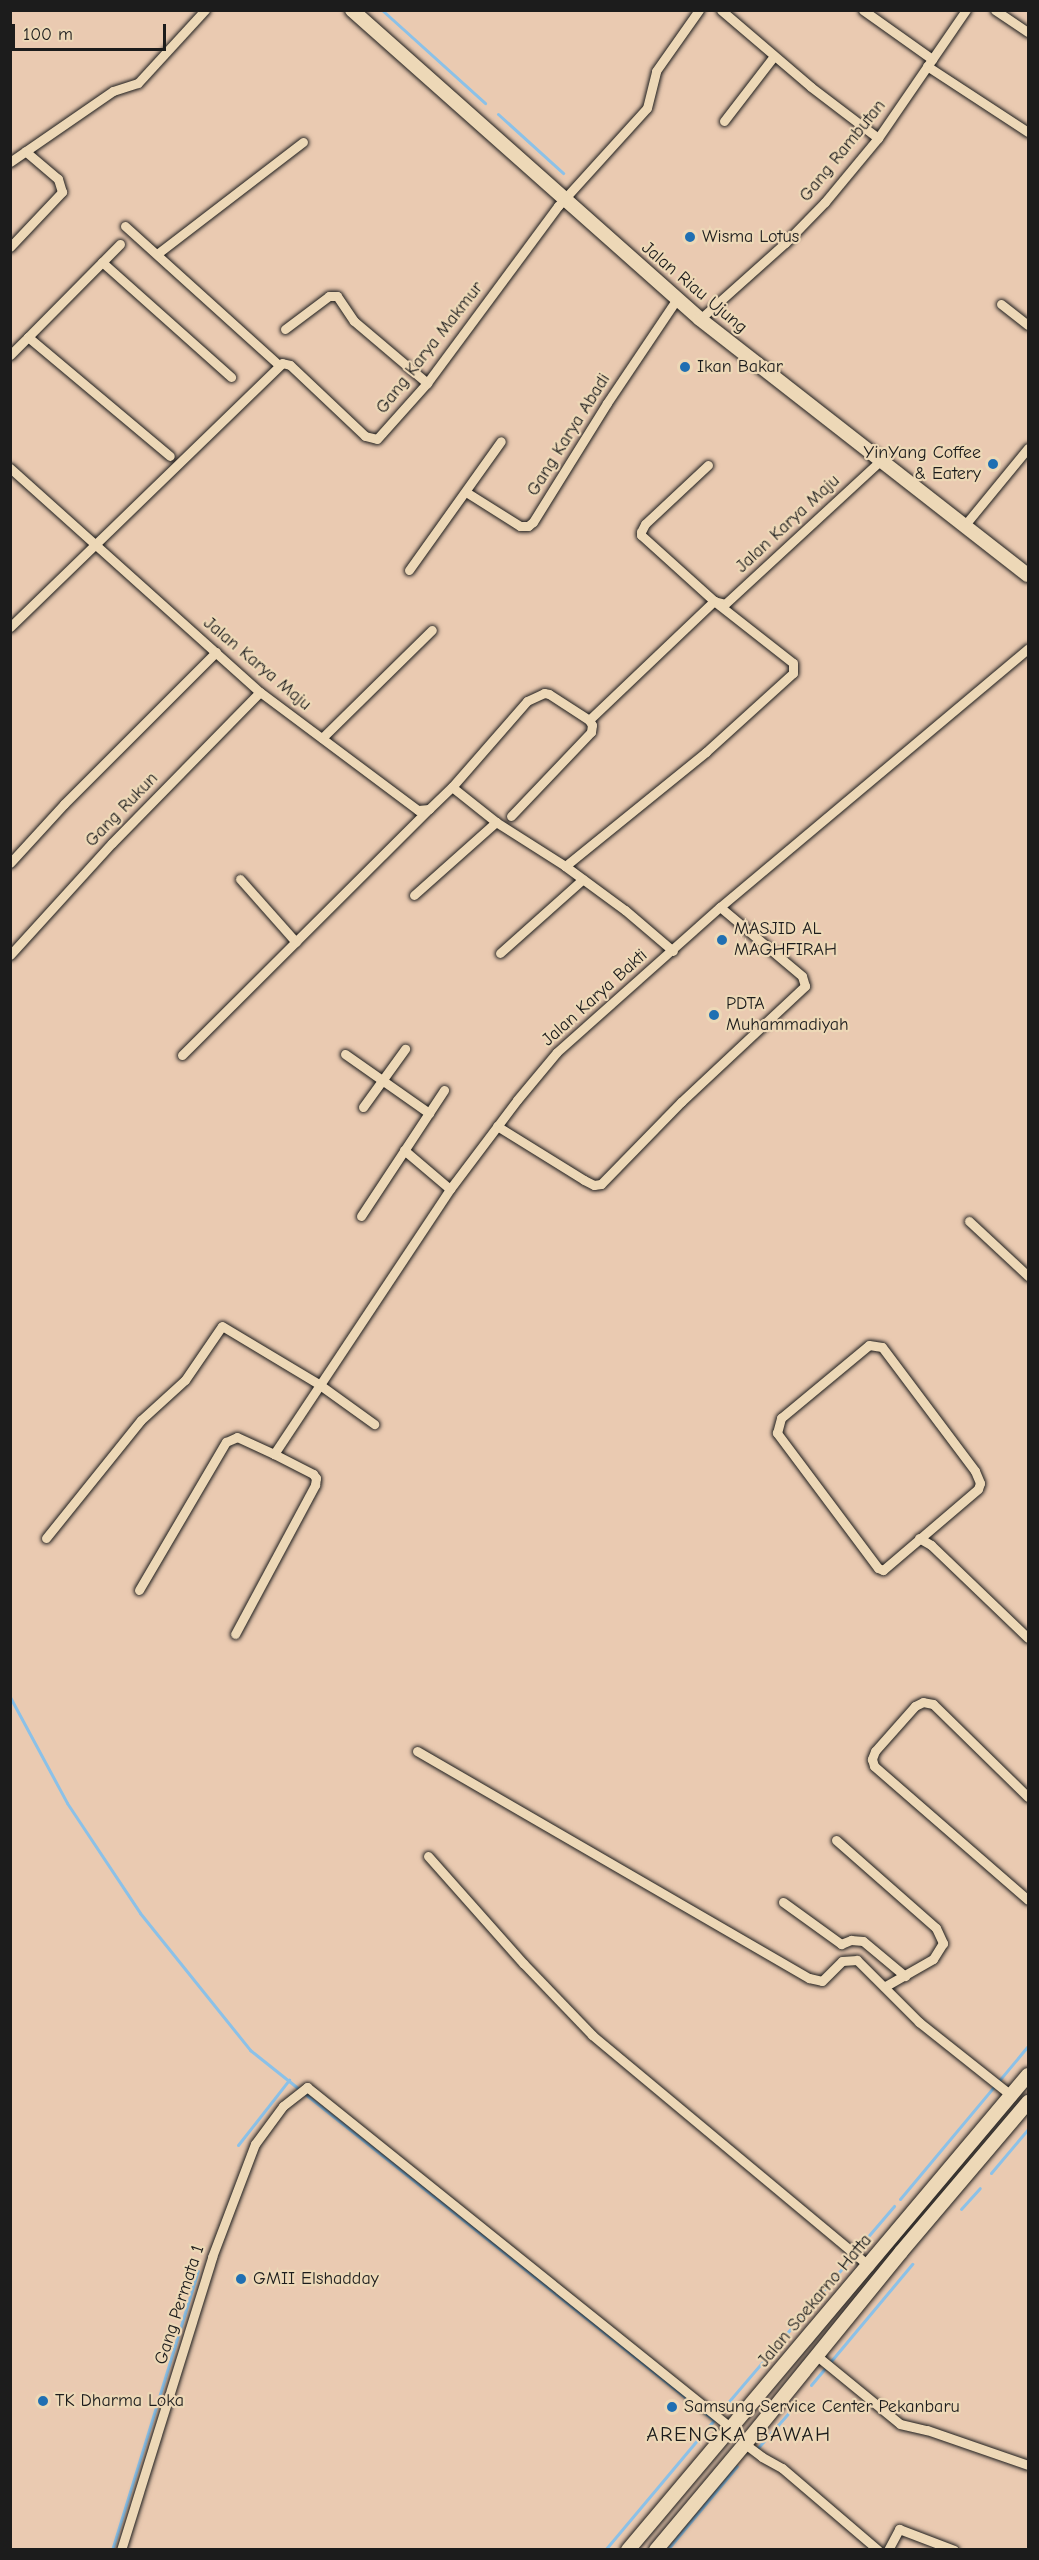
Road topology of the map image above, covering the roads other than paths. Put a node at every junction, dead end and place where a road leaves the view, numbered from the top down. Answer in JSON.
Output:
{"nodes":[{"id":1,"x":205,"y":10,"type":"edge"},
{"id":2,"x":352,"y":10,"type":"edge"},
{"id":3,"x":699,"y":10,"type":"edge"},
{"id":4,"x":721,"y":10,"type":"edge"},
{"id":5,"x":863,"y":10,"type":"edge"},
{"id":6,"x":966,"y":10,"type":"edge"},
{"id":7,"x":995,"y":10,"type":"edge"},
{"id":8,"x":1029,"y":32,"type":"edge"},
{"id":9,"x":774,"y":56,"type":"junction"},
{"id":10,"x":930,"y":62,"type":"junction"},
{"id":11,"x":724,"y":121,"type":"dead end"},
{"id":12,"x":1029,"y":132,"type":"edge"},
{"id":13,"x":878,"y":138,"type":"junction"},
{"id":14,"x":303,"y":142,"type":"dead end"},
{"id":15,"x":25,"y":151,"type":"junction"},
{"id":16,"x":10,"y":162,"type":"edge"},
{"id":17,"x":565,"y":200,"type":"junction"},
{"id":18,"x":125,"y":226,"type":"dead end"},
{"id":19,"x":120,"y":244,"type":"dead end"},
{"id":20,"x":10,"y":247,"type":"edge"},
{"id":21,"x":157,"y":254,"type":"junction"},
{"id":22,"x":102,"y":262,"type":"junction"},
{"id":23,"x":677,"y":299,"type":"junction"},
{"id":24,"x":1001,"y":304,"type":"dead end"},
{"id":25,"x":700,"y":319,"type":"junction"},
{"id":26,"x":1029,"y":325,"type":"edge"},
{"id":27,"x":285,"y":328,"type":"dead end"},
{"id":28,"x":28,"y":337,"type":"junction"},
{"id":29,"x":10,"y":354,"type":"edge"},
{"id":30,"x":279,"y":365,"type":"junction"},
{"id":31,"x":231,"y":377,"type":"dead end"},
{"id":32,"x":427,"y":383,"type":"junction"},
{"id":33,"x":501,"y":441,"type":"dead end"},
{"id":34,"x":1029,"y":448,"type":"edge"},
{"id":35,"x":170,"y":456,"type":"dead end"},
{"id":36,"x":881,"y":460,"type":"junction"},
{"id":37,"x":708,"y":465,"type":"dead end"},
{"id":38,"x":10,"y":468,"type":"edge"},
{"id":39,"x":466,"y":492,"type":"junction"},
{"id":40,"x":964,"y":526,"type":"junction"},
{"id":41,"x":97,"y":544,"type":"junction"},
{"id":42,"x":409,"y":570,"type":"dead end"},
{"id":43,"x":1029,"y":575,"type":"edge"},
{"id":44,"x":714,"y":601,"type":"junction"},
{"id":45,"x":10,"y":627,"type":"edge"},
{"id":46,"x":432,"y":630,"type":"dead end"},
{"id":47,"x":1029,"y":649,"type":"edge"},
{"id":48,"x":216,"y":652,"type":"junction"},
{"id":49,"x":260,"y":692,"type":"junction"},
{"id":50,"x":590,"y":722,"type":"junction"},
{"id":51,"x":322,"y":738,"type":"junction"},
{"id":52,"x":452,"y":787,"type":"junction"},
{"id":53,"x":429,"y":809,"type":"junction"},
{"id":54,"x":511,"y":816,"type":"dead end"},
{"id":55,"x":496,"y":822,"type":"junction"},
{"id":56,"x":10,"y":863,"type":"edge"},
{"id":57,"x":565,"y":866,"type":"junction"},
{"id":58,"x":240,"y":879,"type":"dead end"},
{"id":59,"x":583,"y":879,"type":"junction"},
{"id":60,"x":414,"y":895,"type":"dead end"},
{"id":61,"x":720,"y":907,"type":"junction"},
{"id":62,"x":296,"y":942,"type":"junction"},
{"id":63,"x":673,"y":951,"type":"junction"},
{"id":64,"x":500,"y":953,"type":"dead end"},
{"id":65,"x":10,"y":955,"type":"edge"},
{"id":66,"x":405,"y":1049,"type":"dead end"},
{"id":67,"x":345,"y":1054,"type":"dead end"},
{"id":68,"x":182,"y":1055,"type":"dead end"},
{"id":69,"x":382,"y":1080,"type":"junction"},
{"id":70,"x":444,"y":1090,"type":"dead end"},
{"id":71,"x":363,"y":1107,"type":"dead end"},
{"id":72,"x":429,"y":1113,"type":"junction"},
{"id":73,"x":497,"y":1126,"type":"junction"},
{"id":74,"x":404,"y":1150,"type":"junction"},
{"id":75,"x":450,"y":1189,"type":"junction"},
{"id":76,"x":361,"y":1216,"type":"dead end"},
{"id":77,"x":969,"y":1221,"type":"dead end"},
{"id":78,"x":1029,"y":1276,"type":"edge"},
{"id":79,"x":320,"y":1385,"type":"junction"},
{"id":80,"x":374,"y":1424,"type":"dead end"},
{"id":81,"x":274,"y":1454,"type":"junction"},
{"id":82,"x":46,"y":1538,"type":"dead end"},
{"id":83,"x":919,"y":1538,"type":"junction"},
{"id":84,"x":139,"y":1590,"type":"dead end"},
{"id":85,"x":235,"y":1634,"type":"dead end"},
{"id":86,"x":1029,"y":1638,"type":"edge"},
{"id":87,"x":417,"y":1751,"type":"dead end"},
{"id":88,"x":1029,"y":1797,"type":"edge"},
{"id":89,"x":836,"y":1840,"type":"dead end"},
{"id":90,"x":428,"y":1856,"type":"dead end"},
{"id":91,"x":1029,"y":1900,"type":"edge"},
{"id":92,"x":783,"y":1902,"type":"dead end"},
{"id":93,"x":905,"y":1976,"type":"junction"},
{"id":94,"x":884,"y":1987,"type":"junction"},
{"id":95,"x":1029,"y":2075,"type":"edge"},
{"id":96,"x":1012,"y":2096,"type":"junction"},
{"id":97,"x":1029,"y":2102,"type":"edge"},
{"id":98,"x":869,"y":2266,"type":"junction"},
{"id":99,"x":819,"y":2358,"type":"junction"},
{"id":100,"x":730,"y":2427,"type":"junction"},
{"id":101,"x":749,"y":2447,"type":"junction"},
{"id":102,"x":1029,"y":2465,"type":"edge"},
{"id":103,"x":122,"y":2550,"type":"edge"},
{"id":104,"x":628,"y":2550,"type":"edge"},
{"id":105,"x":656,"y":2550,"type":"edge"},
{"id":106,"x":878,"y":2550,"type":"edge"},
{"id":107,"x":888,"y":2550,"type":"edge"},
{"id":108,"x":954,"y":2550,"type":"edge"}],
"edges":[{"from":1,"to":15,"type":"street"},
{"from":2,"to":17,"type":"main road","name":"Jalan Riau Ujung"},
{"from":3,"to":17,"type":"street","name":"Gang Karya Makmur"},
{"from":4,"to":9,"type":"street"},
{"from":5,"to":10,"type":"street"},
{"from":6,"to":10,"type":"street","name":"Gang Rambutan"},
{"from":7,"to":8,"type":"street"},
{"from":9,"to":11,"type":"street"},
{"from":9,"to":13,"type":"street"},
{"from":10,"to":12,"type":"street"},
{"from":10,"to":13,"type":"street","name":"Gang Rambutan"},
{"from":13,"to":25,"type":"street","name":"Gang Rambutan"},
{"from":14,"to":21,"type":"street"},
{"from":15,"to":16,"type":"street"},
{"from":15,"to":20,"type":"street"},
{"from":17,"to":23,"type":"main road","name":"Jalan Riau Ujung"},
{"from":17,"to":32,"type":"street","name":"Gang Karya Makmur"},
{"from":18,"to":21,"type":"street"},
{"from":19,"to":22,"type":"street"},
{"from":21,"to":30,"type":"street"},
{"from":22,"to":28,"type":"street"},
{"from":22,"to":31,"type":"street"},
{"from":23,"to":25,"type":"main road","name":"Jalan Riau Ujung"},
{"from":23,"to":39,"type":"street","name":"Gang Karya Abadi"},
{"from":24,"to":26,"type":"street"},
{"from":25,"to":36,"type":"main road","name":"Jalan Riau Ujung"},
{"from":27,"to":32,"type":"street"},
{"from":28,"to":29,"type":"street"},
{"from":28,"to":35,"type":"street"},
{"from":30,"to":32,"type":"street","name":"Gang Karya Makmur"},
{"from":30,"to":41,"type":"street"},
{"from":33,"to":39,"type":"street"},
{"from":34,"to":40,"type":"street"},
{"from":36,"to":40,"type":"main road","name":"Jalan Riau Ujung"},
{"from":36,"to":44,"type":"street","name":"Jalan Karya Maju"},
{"from":37,"to":44,"type":"street"},
{"from":38,"to":41,"type":"street","name":"Jalan Karya Maju"},
{"from":39,"to":42,"type":"street"},
{"from":40,"to":43,"type":"main road","name":"Jalan Riau Ujung"},
{"from":41,"to":45,"type":"street"},
{"from":41,"to":48,"type":"street","name":"Jalan Karya Maju"},
{"from":44,"to":50,"type":"street","name":"Jalan Karya Maju"},
{"from":44,"to":57,"type":"street"},
{"from":46,"to":51,"type":"street"},
{"from":47,"to":61,"type":"street","name":"Jalan Karya Bakti"},
{"from":48,"to":49,"type":"street","name":"Jalan Karya Maju"},
{"from":48,"to":56,"type":"street"},
{"from":49,"to":51,"type":"street","name":"Jalan Karya Maju"},
{"from":49,"to":65,"type":"street","name":"Gang Rukun"},
{"from":50,"to":52,"type":"street"},
{"from":50,"to":54,"type":"street","name":"Jalan Karya Maju"},
{"from":51,"to":53,"type":"street","name":"Jalan Karya Maju"},
{"from":52,"to":53,"type":"street"},
{"from":52,"to":55,"type":"street"},
{"from":53,"to":62,"type":"street"},
{"from":55,"to":57,"type":"street"},
{"from":55,"to":60,"type":"street"},
{"from":57,"to":59,"type":"street"},
{"from":58,"to":62,"type":"street"},
{"from":59,"to":63,"type":"street"},
{"from":59,"to":64,"type":"street"},
{"from":61,"to":63,"type":"street","name":"Jalan Karya Bakti"},
{"from":61,"to":73,"type":"street"},
{"from":62,"to":68,"type":"street"},
{"from":63,"to":73,"type":"street","name":"Jalan Karya Bakti"},
{"from":66,"to":69,"type":"street"},
{"from":67,"to":69,"type":"street"},
{"from":69,"to":71,"type":"street"},
{"from":69,"to":72,"type":"street"},
{"from":70,"to":72,"type":"street"},
{"from":72,"to":74,"type":"street"},
{"from":73,"to":75,"type":"street","name":"Jalan Karya Bakti"},
{"from":74,"to":75,"type":"street"},
{"from":74,"to":76,"type":"street"},
{"from":75,"to":79,"type":"street","name":"Jalan Karya Bakti"},
{"from":77,"to":78,"type":"street"},
{"from":79,"to":80,"type":"street"},
{"from":79,"to":81,"type":"street","name":"Jalan Karya Bakti"},
{"from":79,"to":82,"type":"street"},
{"from":81,"to":84,"type":"street"},
{"from":81,"to":85,"type":"street"},
{"from":83,"to":83,"type":"street"},
{"from":83,"to":86,"type":"street"},
{"from":87,"to":94,"type":"street"},
{"from":88,"to":91,"type":"street"},
{"from":89,"to":93,"type":"street"},
{"from":90,"to":98,"type":"street"},
{"from":92,"to":93,"type":"street"},
{"from":93,"to":94,"type":"street"},
{"from":94,"to":96,"type":"street"},
{"from":95,"to":96,"type":"main road","name":"Jalan Soekarno Hatta"},
{"from":96,"to":98,"type":"main road","name":"Jalan Soekarno Hatta"},
{"from":97,"to":99,"type":"main road","name":"Jalan Soekarno Hatta"},
{"from":98,"to":100,"type":"main road","name":"Jalan Soekarno Hatta"},
{"from":99,"to":101,"type":"main road","name":"Jalan Soekarno Hatta"},
{"from":99,"to":102,"type":"street"},
{"from":100,"to":103,"type":"street","name":"Gang Permata 1"},
{"from":100,"to":104,"type":"main road","name":"Jalan Soekarno Hatta"},
{"from":101,"to":105,"type":"main road","name":"Jalan Soekarno Hatta"},
{"from":101,"to":106,"type":"street"},
{"from":107,"to":108,"type":"street"}]}
